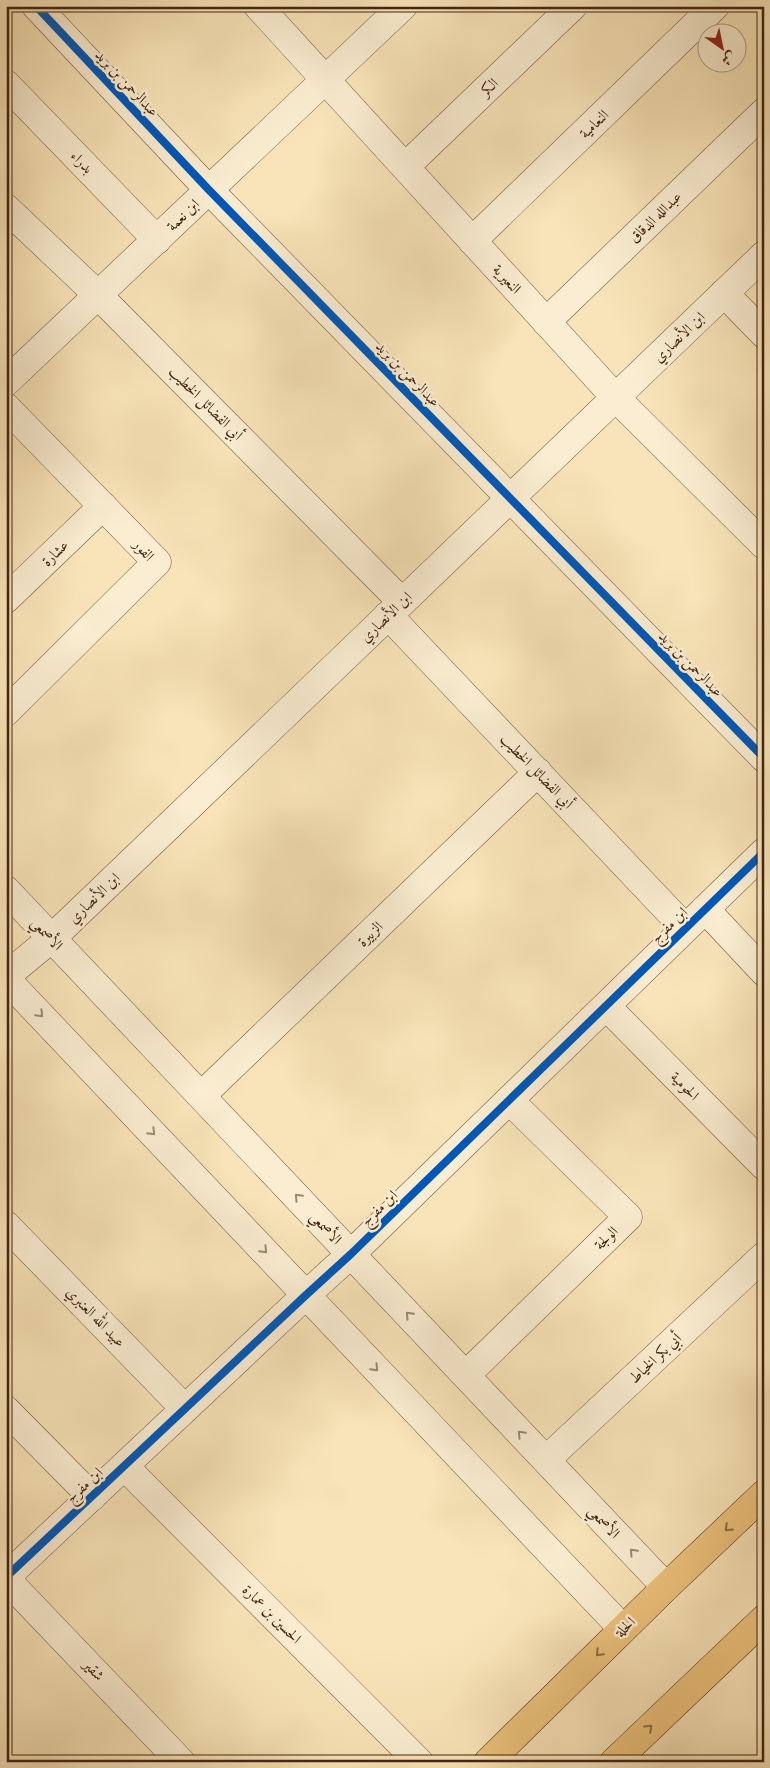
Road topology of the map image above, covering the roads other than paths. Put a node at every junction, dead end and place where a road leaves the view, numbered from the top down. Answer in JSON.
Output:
{"nodes":[{"id":1,"x":36,"y":6,"type":"edge"},
{"id":2,"x":258,"y":6,"type":"edge"},
{"id":3,"x":403,"y":6,"type":"edge"},
{"id":4,"x":573,"y":6,"type":"edge"},
{"id":5,"x":715,"y":6,"type":"edge"},
{"id":6,"x":326,"y":81,"type":"junction"},
{"id":7,"x":6,"y":84,"type":"edge"},
{"id":8,"x":764,"y":112,"type":"edge"},
{"id":9,"x":405,"y":167,"type":"junction"},
{"id":10,"x":209,"y":190,"type":"junction"},
{"id":11,"x":6,"y":208,"type":"edge"},
{"id":12,"x":157,"y":240,"type":"junction"},
{"id":13,"x":472,"y":241,"type":"junction"},
{"id":14,"x":764,"y":255,"type":"edge"},
{"id":15,"x":724,"y":293,"type":"junction"},
{"id":16,"x":98,"y":295,"type":"junction"},
{"id":17,"x":546,"y":322,"type":"junction"},
{"id":18,"x":764,"y":334,"type":"edge"},
{"id":19,"x":6,"y":382,"type":"edge"},
{"id":20,"x":615,"y":397,"type":"junction"},
{"id":21,"x":6,"y":407,"type":"edge"},
{"id":22,"x":510,"y":499,"type":"junction"},
{"id":23,"x":103,"y":506,"type":"junction"},
{"id":24,"x":764,"y":545,"type":"edge"},
{"id":25,"x":6,"y":599,"type":"edge"},
{"id":26,"x":395,"y":608,"type":"junction"},
{"id":27,"x":6,"y":712,"type":"edge"},
{"id":28,"x":764,"y":758,"type":"edge"},
{"id":29,"x":538,"y":772,"type":"junction"},
{"id":30,"x":764,"y":852,"type":"edge"},
{"id":31,"x":6,"y":890,"type":"edge"},
{"id":32,"x":705,"y":909,"type":"junction"},
{"id":33,"x":685,"y":928,"type":"junction"},
{"id":34,"x":52,"y":938,"type":"junction"},
{"id":35,"x":764,"y":972,"type":"edge"},
{"id":36,"x":6,"y":977,"type":"edge"},
{"id":37,"x":606,"y":1006,"type":"junction"},
{"id":38,"x":201,"y":1096,"type":"junction"},
{"id":39,"x":510,"y":1100,"type":"junction"},
{"id":40,"x":764,"y":1166,"type":"edge"},
{"id":41,"x":6,"y":1225,"type":"edge"},
{"id":42,"x":352,"y":1254,"type":"junction"},
{"id":43,"x":764,"y":1256,"type":"edge"},
{"id":44,"x":306,"y":1294,"type":"junction"},
{"id":45,"x":466,"y":1375,"type":"junction"},
{"id":46,"x":186,"y":1409,"type":"junction"},
{"id":47,"x":6,"y":1410,"type":"edge"},
{"id":48,"x":546,"y":1460,"type":"junction"},
{"id":49,"x":124,"y":1466,"type":"junction"},
{"id":50,"x":764,"y":1494,"type":"edge"},
{"id":51,"x":92,"y":1497,"type":"junction"},
{"id":52,"x":6,"y":1578,"type":"edge"},
{"id":53,"x":666,"y":1587,"type":"junction"},
{"id":54,"x":764,"y":1619,"type":"edge"},
{"id":55,"x":623,"y":1629,"type":"junction"},
{"id":56,"x":181,"y":1762,"type":"edge"},
{"id":57,"x":419,"y":1762,"type":"edge"},
{"id":58,"x":488,"y":1762,"type":"edge"},
{"id":59,"x":614,"y":1762,"type":"edge"}],
"edges":[{"from":1,"to":10,"type":"street","name":"عبدالرحمن بن بريد"},
{"from":2,"to":6,"type":"street","name":"النعيرية"},
{"from":3,"to":6,"type":"street","name":"ابن نعمة"},
{"from":4,"to":9,"type":"street","name":"الكر"},
{"from":5,"to":13,"type":"street","name":"النعامية"},
{"from":6,"to":9,"type":"street","name":"النعيرية"},
{"from":6,"to":10,"type":"street","name":"ابن نعمة"},
{"from":7,"to":12,"type":"street","name":"بدراء"},
{"from":8,"to":17,"type":"street","name":"عبدالله الدقاق"},
{"from":9,"to":13,"type":"street","name":"النعيرية"},
{"from":10,"to":12,"type":"street","name":"ابن نعمة"},
{"from":10,"to":22,"type":"street","name":"عبدالرحمن بن بريد"},
{"from":11,"to":16,"type":"street","name":"أبي الفضائل الخطيب"},
{"from":12,"to":16,"type":"street","name":"ابن نعمة"},
{"from":13,"to":17,"type":"street","name":"النعيرية"},
{"from":14,"to":15,"type":"street","name":"ابن الأنصاري"},
{"from":15,"to":18,"type":"street"},
{"from":15,"to":20,"type":"street","name":"ابن الأنصاري"},
{"from":16,"to":19,"type":"street","name":"ابن نعمة"},
{"from":16,"to":26,"type":"street","name":"أبي الفضائل الخطيب"},
{"from":17,"to":20,"type":"street","name":"النعيرية"},
{"from":20,"to":22,"type":"street","name":"ابن الأنصاري"},
{"from":20,"to":24,"type":"street","name":"النعيرية"},
{"from":21,"to":23,"type":"street","name":"الفور"},
{"from":22,"to":26,"type":"street","name":"ابن الأنصاري"},
{"from":22,"to":28,"type":"street","name":"عبدالرحمن بن بريد"},
{"from":23,"to":25,"type":"street","name":"عشارة"},
{"from":23,"to":27,"type":"street","name":"الفور"},
{"from":26,"to":29,"type":"street","name":"أبي الفضائل الخطيب"},
{"from":26,"to":34,"type":"street","name":"ابن الأنصاري"},
{"from":29,"to":33,"type":"street","name":"أبي الفضائل الخطيب"},
{"from":29,"to":38,"type":"street","name":"الزبيرة"},
{"from":30,"to":32,"type":"street","name":"ابن مفرج"},
{"from":31,"to":34,"type":"street","name":"الأصمعي"},
{"from":32,"to":33,"type":"street","name":"ابن مفرج"},
{"from":32,"to":35,"type":"street"},
{"from":33,"to":37,"type":"street","name":"ابن مفرج"},
{"from":34,"to":36,"type":"street","name":"ابن الأنصاري"},
{"from":34,"to":38,"type":"street","name":"الأصمعي"},
{"from":36,"to":44,"type":"street","one_way":true},
{"from":37,"to":39,"type":"street","name":"ابن مفرج"},
{"from":37,"to":40,"type":"street","name":"الحومية"},
{"from":42,"to":38,"type":"street","name":"الأصمعي","one_way":true},
{"from":39,"to":42,"type":"street","name":"ابن مفرج"},
{"from":39,"to":45,"type":"street","name":"الولجة"},
{"from":41,"to":46,"type":"street","name":"عبيد الله العنبري"},
{"from":42,"to":44,"type":"street","name":"ابن مفرج"},
{"from":45,"to":42,"type":"street","name":"الأصمعي","one_way":true},
{"from":43,"to":48,"type":"street","name":"أبي بكر الخياط"},
{"from":44,"to":46,"type":"street","name":"ابن مفرج"},
{"from":44,"to":55,"type":"street","one_way":true},
{"from":48,"to":45,"type":"street","name":"الأصمعي","one_way":true},
{"from":46,"to":49,"type":"street","name":"ابن مفرج"},
{"from":47,"to":51,"type":"street"},
{"from":53,"to":48,"type":"street","name":"الأصمعي","one_way":true},
{"from":49,"to":51,"type":"street","name":"ابن مفرج"},
{"from":49,"to":57,"type":"street","name":"الحسين بن عمارة"},
{"from":50,"to":53,"type":"main road","name":"الحلة","one_way":true},
{"from":51,"to":52,"type":"street","name":"ابن مفرج"},
{"from":52,"to":56,"type":"street","name":"شقير"},
{"from":53,"to":55,"type":"main road","name":"الحلة"},
{"from":59,"to":54,"type":"main road","one_way":true},
{"from":55,"to":58,"type":"main road","name":"الحلة","one_way":true}]}
